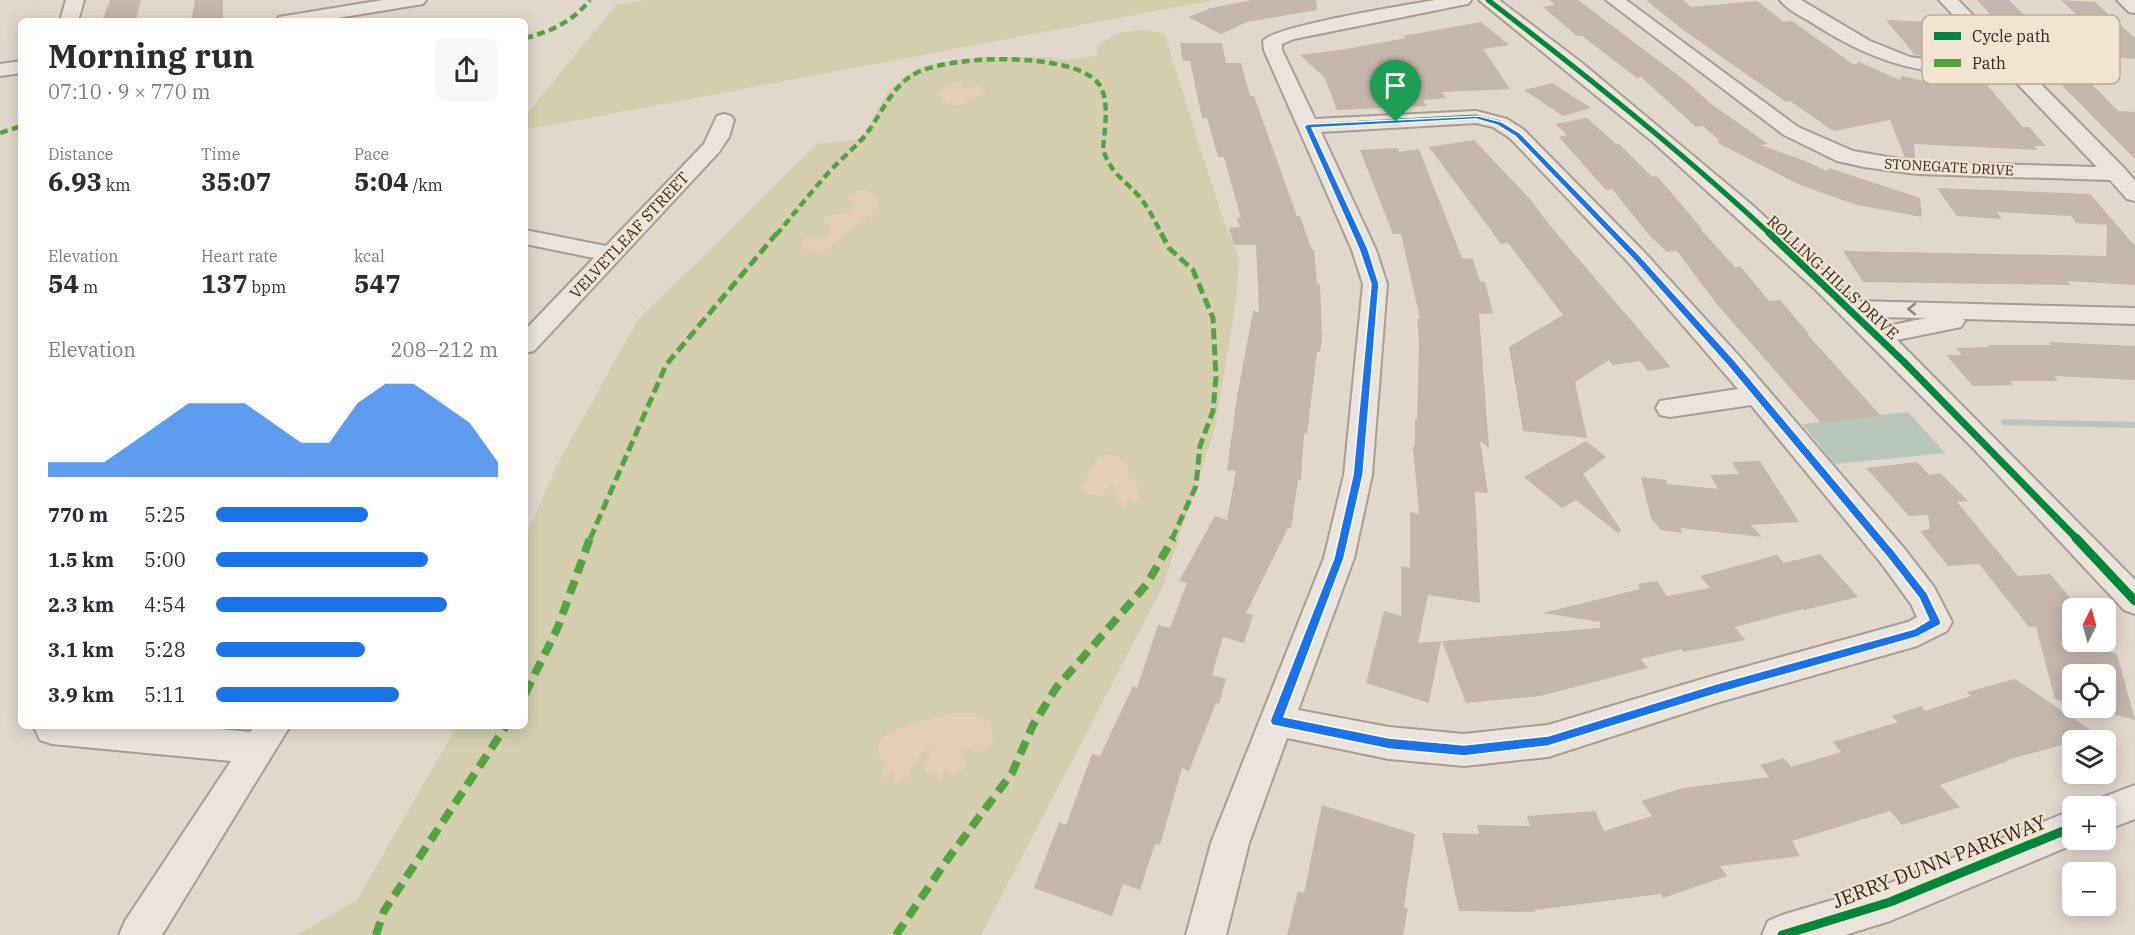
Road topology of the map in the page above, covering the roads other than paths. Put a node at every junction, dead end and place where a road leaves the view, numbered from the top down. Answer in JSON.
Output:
{"nodes":[{"id":1,"x":75,"y":0,"type":"edge"},
{"id":2,"x":417,"y":0,"type":"edge"},
{"id":3,"x":1462,"y":0,"type":"edge"},
{"id":4,"x":1488,"y":0,"type":"edge"},
{"id":5,"x":1615,"y":0,"type":"edge"},
{"id":6,"x":1789,"y":0,"type":"edge"},
{"id":7,"x":1948,"y":0,"type":"edge"},
{"id":8,"x":2126,"y":0,"type":"edge"},
{"id":9,"x":2135,"y":8,"type":"edge"},
{"id":10,"x":296,"y":13,"type":"edge"},
{"id":11,"x":1963,"y":15,"type":"edge"},
{"id":12,"x":70,"y":18,"type":"edge"},
{"id":13,"x":1922,"y":64,"type":"edge"},
{"id":14,"x":18,"y":67,"type":"edge"},
{"id":15,"x":0,"y":70,"type":"edge"},
{"id":16,"x":2031,"y":84,"type":"edge"},
{"id":17,"x":724,"y":120,"type":"dead end"},
{"id":18,"x":1308,"y":126,"type":"junction"},
{"id":19,"x":2117,"y":174,"type":"junction"},
{"id":20,"x":2135,"y":194,"type":"edge"},
{"id":21,"x":528,"y":238,"type":"edge"},
{"id":22,"x":611,"y":254,"type":"junction"},
{"id":23,"x":1848,"y":309,"type":"junction"},
{"id":24,"x":1971,"y":313,"type":"junction"},
{"id":25,"x":2135,"y":316,"type":"edge"},
{"id":26,"x":1877,"y":336,"type":"junction"},
{"id":27,"x":528,"y":342,"type":"edge"},
{"id":28,"x":1758,"y":395,"type":"junction"},
{"id":29,"x":1670,"y":408,"type":"dead end"},
{"id":30,"x":2135,"y":601,"type":"edge"},
{"id":31,"x":1276,"y":721,"type":"junction"},
{"id":32,"x":52,"y":729,"type":"dead end"},
{"id":33,"x":266,"y":737,"type":"edge"},
{"id":34,"x":2135,"y":802,"type":"edge"},
{"id":35,"x":2116,"y":809,"type":"edge"},
{"id":36,"x":2062,"y":832,"type":"edge"},
{"id":37,"x":139,"y":935,"type":"edge"},
{"id":38,"x":1206,"y":935,"type":"edge"},
{"id":39,"x":1782,"y":935,"type":"edge"}],
"edges":[{"from":1,"to":12,"type":"street"},
{"from":2,"to":10,"type":"street"},
{"from":3,"to":18,"type":"street"},
{"from":4,"to":23,"type":"street","name":"ROLLING HILLS DRIVE"},
{"from":5,"to":19,"type":"street","name":"STONEGATE DRIVE"},
{"from":6,"to":13,"type":"street"},
{"from":7,"to":11,"type":"street"},
{"from":8,"to":9,"type":"street"},
{"from":14,"to":15,"type":"street"},
{"from":16,"to":19,"type":"street"},
{"from":17,"to":22,"type":"street","name":"VELVETLEAF STREET"},
{"from":18,"to":28,"type":"street"},
{"from":18,"to":31,"type":"street"},
{"from":19,"to":20,"type":"street"},
{"from":21,"to":22,"type":"street"},
{"from":22,"to":27,"type":"street","name":"VELVETLEAF STREET"},
{"from":24,"to":23,"type":"street","one_way":true},
{"from":23,"to":26,"type":"street","name":"ROLLING HILLS DRIVE"},
{"from":24,"to":25,"type":"street"},
{"from":24,"to":26,"type":"street"},
{"from":26,"to":30,"type":"street","name":"ROLLING HILLS DRIVE"},
{"from":28,"to":29,"type":"street"},
{"from":28,"to":31,"type":"street"},
{"from":31,"to":38,"type":"street"},
{"from":32,"to":33,"type":"street"},
{"from":33,"to":37,"type":"street"},
{"from":34,"to":35,"type":"street"},
{"from":36,"to":39,"type":"street","name":"JERRY DUNN PARKWAY"}]}
